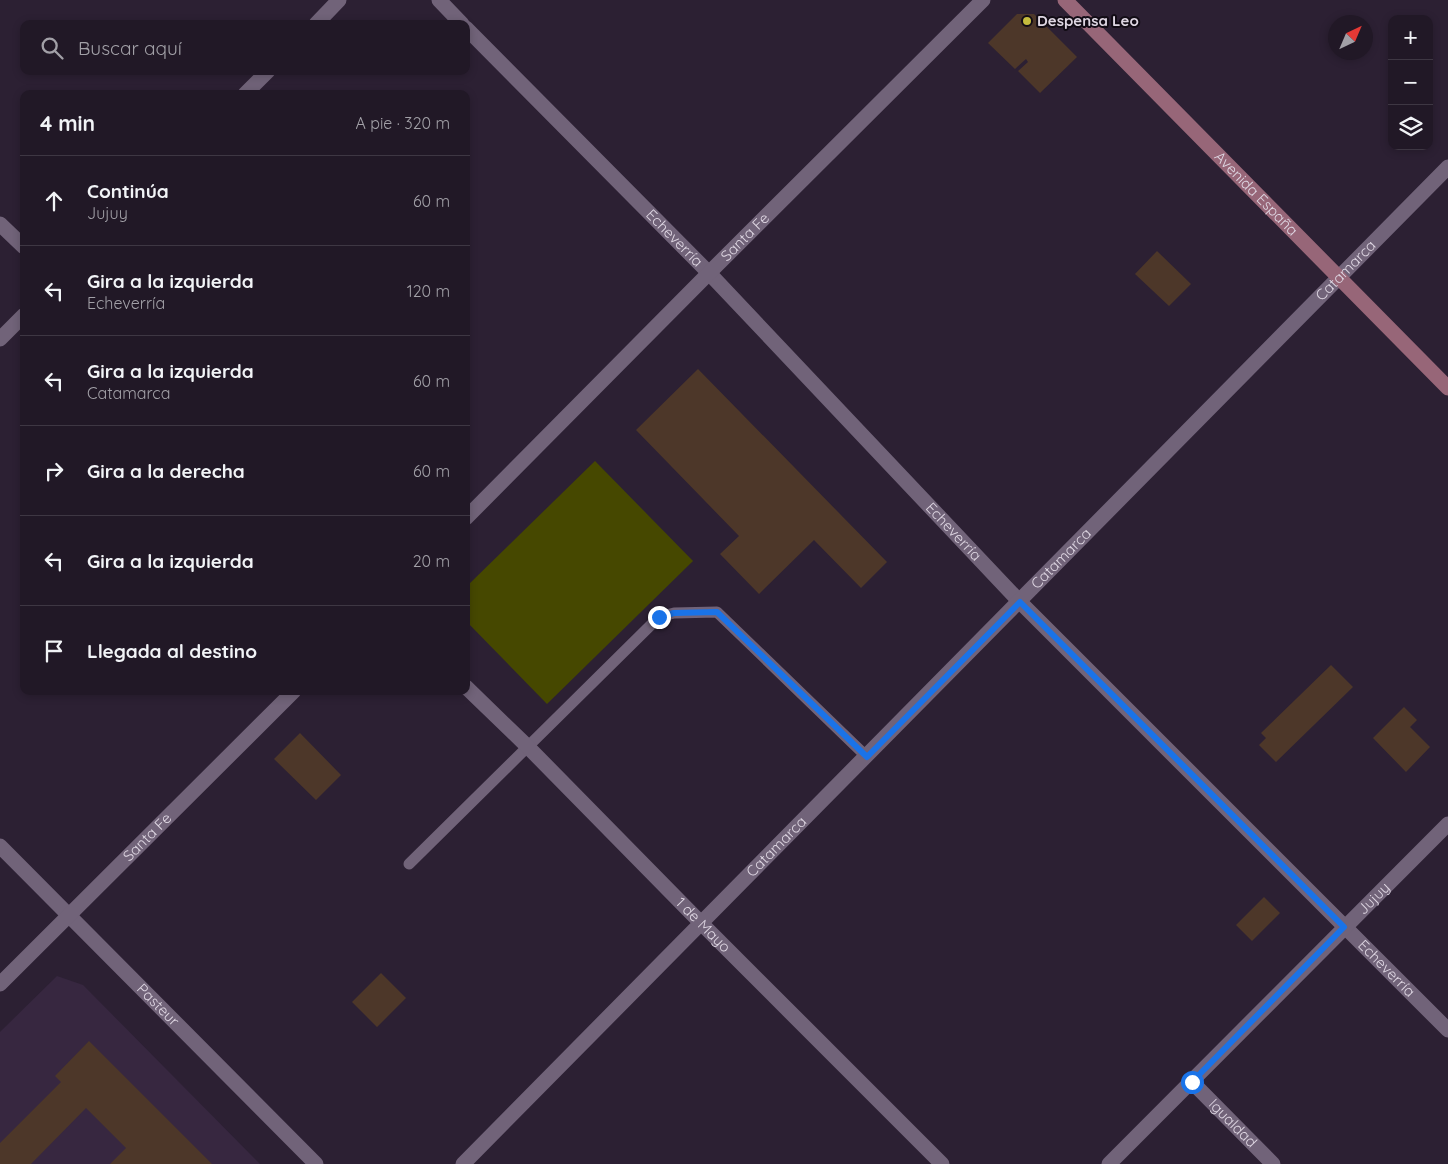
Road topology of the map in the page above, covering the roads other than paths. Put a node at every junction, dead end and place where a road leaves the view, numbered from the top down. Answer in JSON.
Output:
{"nodes":[{"id":1,"x":339,"y":0,"type":"edge"},
{"id":2,"x":439,"y":0,"type":"edge"},
{"id":3,"x":983,"y":0,"type":"edge"},
{"id":4,"x":1066,"y":0,"type":"edge"},
{"id":5,"x":320,"y":20,"type":"edge"},
{"id":6,"x":458,"y":20,"type":"edge"},
{"id":7,"x":470,"y":32,"type":"edge"},
{"id":8,"x":264,"y":75,"type":"edge"},
{"id":9,"x":250,"y":90,"type":"edge"},
{"id":10,"x":1448,"y":167,"type":"edge"},
{"id":11,"x":0,"y":224,"type":"edge"},
{"id":12,"x":20,"y":243,"type":"edge"},
{"id":13,"x":709,"y":273,"type":"junction"},
{"id":14,"x":1340,"y":278,"type":"junction"},
{"id":15,"x":20,"y":319,"type":"edge"},
{"id":16,"x":0,"y":339,"type":"edge"},
{"id":17,"x":1448,"y":388,"type":"edge"},
{"id":18,"x":470,"y":514,"type":"edge"},
{"id":19,"x":1020,"y":602,"type":"junction"},
{"id":20,"x":470,"y":691,"type":"edge"},
{"id":21,"x":290,"y":695,"type":"edge"},
{"id":22,"x":528,"y":746,"type":"junction"},
{"id":23,"x":867,"y":757,"type":"junction"},
{"id":24,"x":1448,"y":824,"type":"edge"},
{"id":25,"x":0,"y":846,"type":"edge"},
{"id":26,"x":409,"y":864,"type":"dead end"},
{"id":27,"x":70,"y":916,"type":"junction"},
{"id":28,"x":701,"y":923,"type":"junction"},
{"id":29,"x":1344,"y":927,"type":"junction"},
{"id":30,"x":0,"y":984,"type":"edge"},
{"id":31,"x":1448,"y":1030,"type":"edge"},
{"id":32,"x":1192,"y":1082,"type":"junction"},
{"id":33,"x":316,"y":1164,"type":"edge"},
{"id":34,"x":463,"y":1164,"type":"edge"},
{"id":35,"x":942,"y":1164,"type":"edge"},
{"id":36,"x":1108,"y":1164,"type":"edge"},
{"id":37,"x":1273,"y":1164,"type":"edge"}],
"edges":[{"from":1,"to":5,"type":"street"},
{"from":2,"to":6,"type":"street"},
{"from":3,"to":13,"type":"street","name":"Santa Fe"},
{"from":4,"to":14,"type":"street","name":"Avenida España"},
{"from":7,"to":13,"type":"street","name":"Echeverría"},
{"from":8,"to":9,"type":"street"},
{"from":10,"to":14,"type":"street","name":"Catamarca"},
{"from":11,"to":12,"type":"street"},
{"from":13,"to":18,"type":"street","name":"Santa Fe"},
{"from":13,"to":19,"type":"street","name":"Echeverría"},
{"from":14,"to":17,"type":"street","name":"Avenida España"},
{"from":14,"to":19,"type":"street","name":"Catamarca"},
{"from":15,"to":16,"type":"street"},
{"from":19,"to":23,"type":"street","name":"Catamarca"},
{"from":19,"to":29,"type":"street","name":"Echeverría"},
{"from":20,"to":22,"type":"street","name":"1 de Mayo"},
{"from":21,"to":27,"type":"street","name":"Santa Fe"},
{"from":22,"to":23,"type":"lane"},
{"from":22,"to":26,"type":"lane"},
{"from":22,"to":28,"type":"street","name":"1 de Mayo"},
{"from":23,"to":28,"type":"street","name":"Catamarca"},
{"from":24,"to":29,"type":"street","name":"Jujuy"},
{"from":25,"to":27,"type":"street","name":"Pasteur"},
{"from":27,"to":30,"type":"street","name":"Santa Fe"},
{"from":27,"to":33,"type":"street","name":"Pasteur"},
{"from":28,"to":34,"type":"street","name":"Catamarca"},
{"from":28,"to":35,"type":"street","name":"1 de Mayo"},
{"from":29,"to":31,"type":"street","name":"Echeverría"},
{"from":29,"to":32,"type":"street","name":"Jujuy"},
{"from":32,"to":36,"type":"street","name":"Jujuy"},
{"from":32,"to":37,"type":"street","name":"Igualdad"}]}
